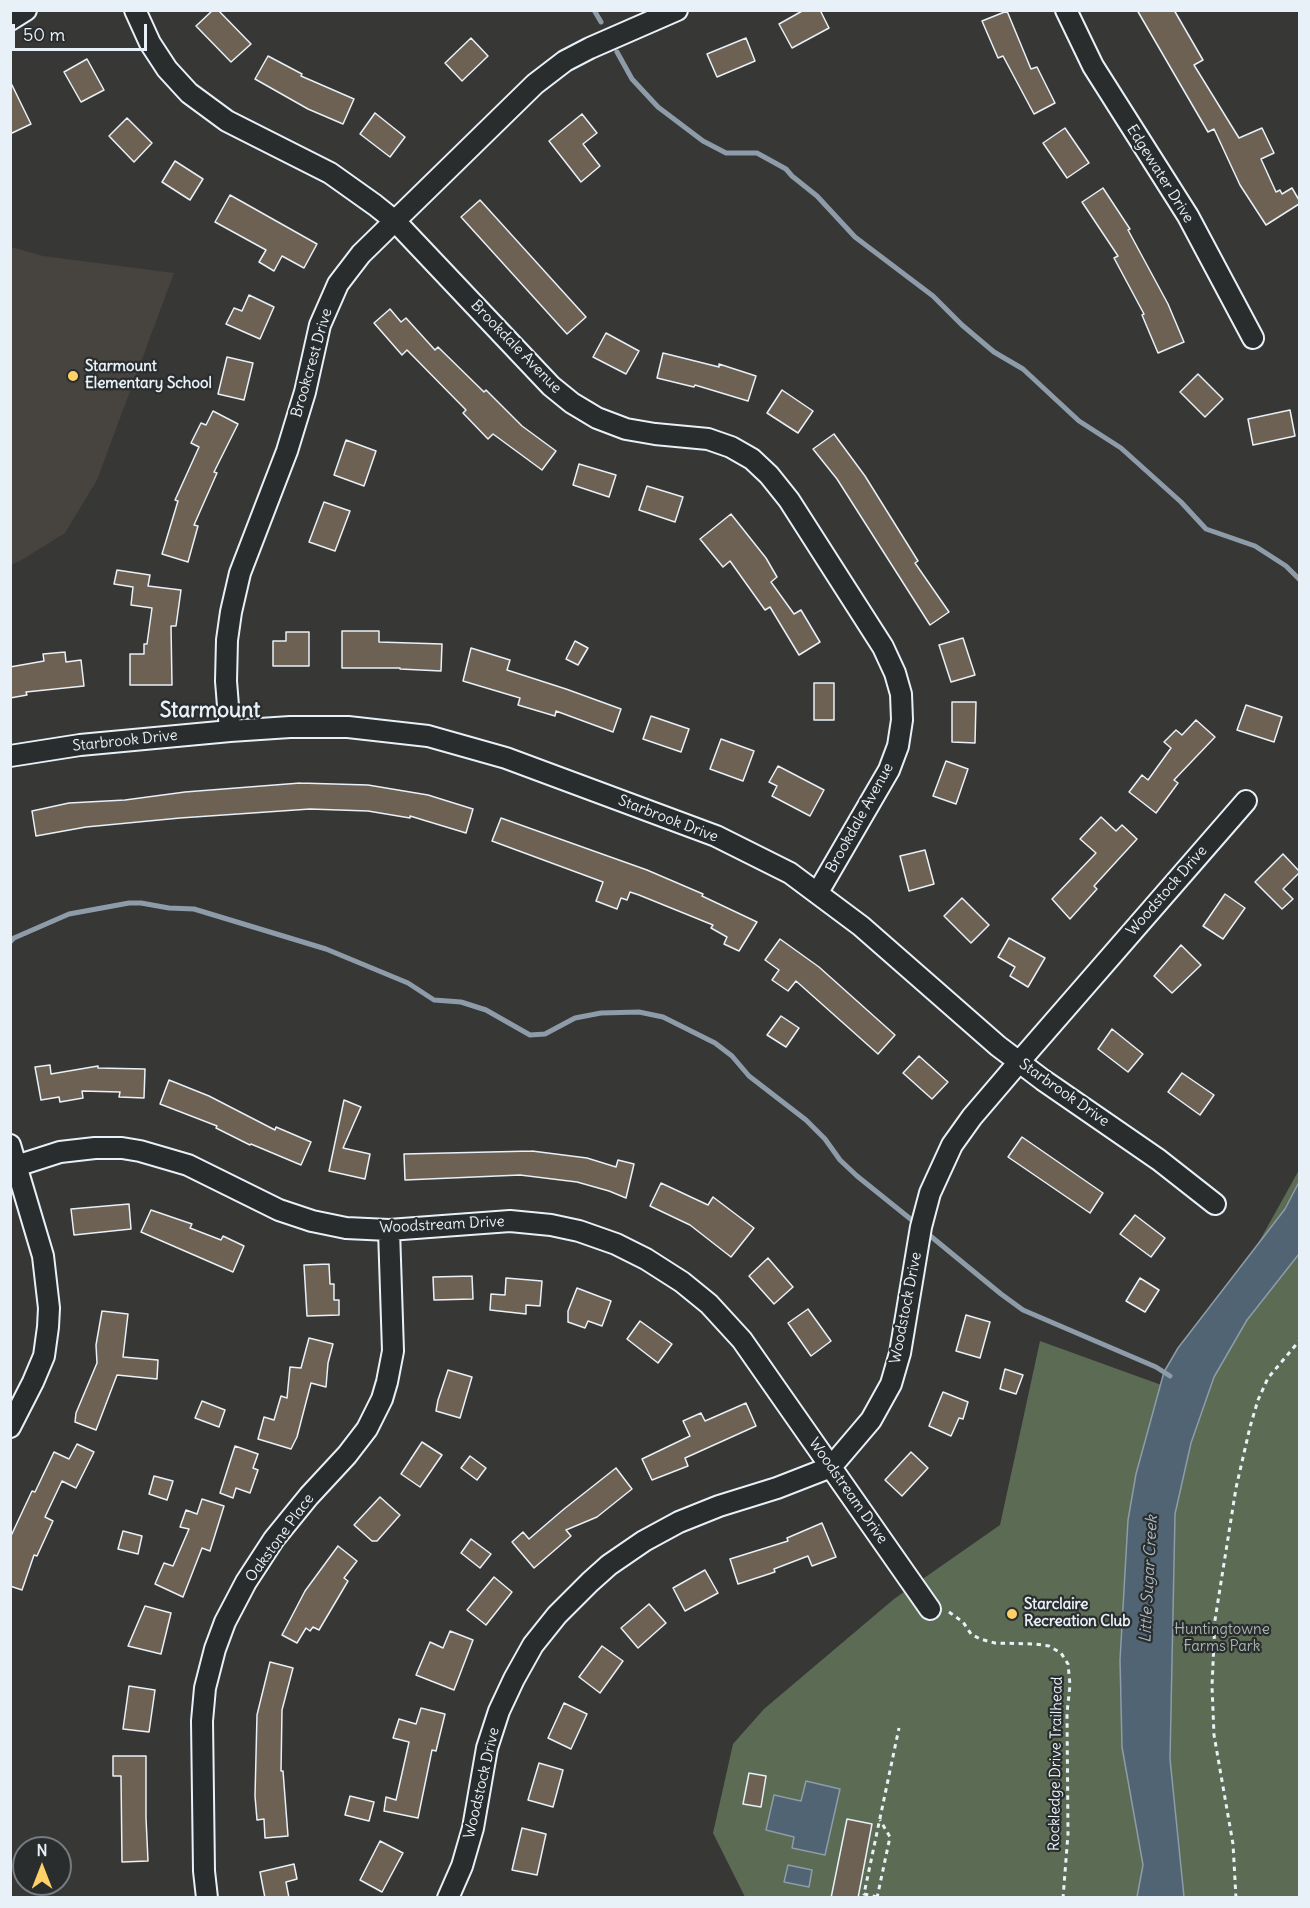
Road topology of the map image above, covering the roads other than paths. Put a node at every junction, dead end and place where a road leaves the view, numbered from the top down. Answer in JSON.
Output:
{"nodes":[{"id":1,"x":26,"y":10,"type":"edge"},
{"id":2,"x":135,"y":10,"type":"edge"},
{"id":3,"x":677,"y":10,"type":"edge"},
{"id":4,"x":1066,"y":10,"type":"edge"},
{"id":5,"x":10,"y":20,"type":"edge"},
{"id":6,"x":395,"y":221,"type":"junction"},
{"id":7,"x":1253,"y":338,"type":"dead end"},
{"id":8,"x":230,"y":731,"type":"junction"},
{"id":9,"x":10,"y":756,"type":"edge"},
{"id":10,"x":1246,"y":801,"type":"dead end"},
{"id":11,"x":818,"y":892,"type":"junction"},
{"id":12,"x":1018,"y":1062,"type":"junction"},
{"id":13,"x":10,"y":1145,"type":"edge"},
{"id":14,"x":14,"y":1167,"type":"edge"},
{"id":15,"x":1215,"y":1204,"type":"dead end"},
{"id":16,"x":389,"y":1230,"type":"junction"},
{"id":17,"x":10,"y":1427,"type":"edge"},
{"id":18,"x":831,"y":1467,"type":"junction"},
{"id":19,"x":938,"y":1610,"type":"road end"},
{"id":20,"x":452,"y":1896,"type":"edge"},
{"id":21,"x":207,"y":1898,"type":"edge"}],
"edges":[{"from":1,"to":5,"type":"street"},
{"from":2,"to":6,"type":"street","name":"Brookdale Avenue"},
{"from":3,"to":6,"type":"street","name":"Brookcrest Drive"},
{"from":4,"to":7,"type":"street","name":"Edgewater Drive"},
{"from":6,"to":8,"type":"street","name":"Brookcrest Drive"},
{"from":6,"to":11,"type":"street","name":"Brookdale Avenue"},
{"from":8,"to":9,"type":"street","name":"Starbrook Drive"},
{"from":8,"to":11,"type":"street","name":"Starbrook Drive"},
{"from":10,"to":12,"type":"street","name":"Woodstock Drive"},
{"from":11,"to":12,"type":"street","name":"Starbrook Drive"},
{"from":12,"to":15,"type":"street","name":"Starbrook Drive"},
{"from":12,"to":18,"type":"street","name":"Woodstock Drive"},
{"from":13,"to":14,"type":"street"},
{"from":14,"to":16,"type":"street","name":"Woodstream Drive"},
{"from":14,"to":17,"type":"street"},
{"from":16,"to":18,"type":"street","name":"Woodstream Drive"},
{"from":16,"to":21,"type":"street","name":"Oakstone Place"},
{"from":18,"to":19,"type":"street","name":"Woodstream Drive"},
{"from":18,"to":20,"type":"street","name":"Woodstock Drive"}]}
